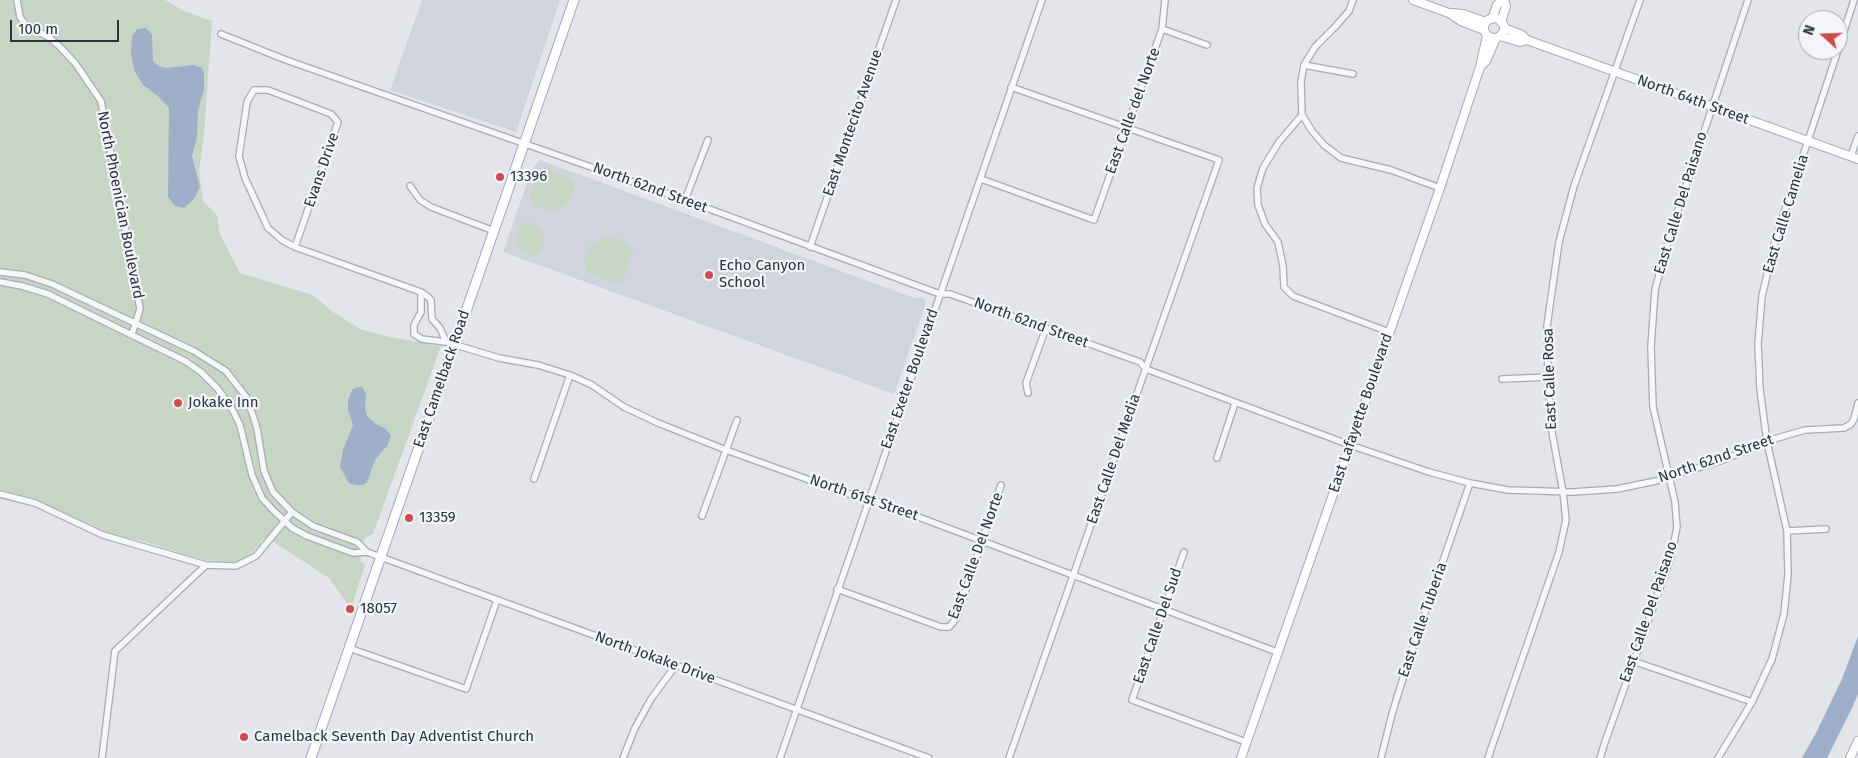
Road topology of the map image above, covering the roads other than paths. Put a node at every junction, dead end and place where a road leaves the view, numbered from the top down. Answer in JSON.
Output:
{"nodes":[{"id":1,"x":17,"y":0,"type":"edge"},
{"id":2,"x":574,"y":0,"type":"edge"},
{"id":3,"x":896,"y":0,"type":"edge"},
{"id":4,"x":1042,"y":0,"type":"edge"},
{"id":5,"x":1165,"y":0,"type":"edge"},
{"id":6,"x":1353,"y":0,"type":"edge"},
{"id":7,"x":1413,"y":0,"type":"edge"},
{"id":8,"x":1503,"y":0,"type":"edge"},
{"id":9,"x":1640,"y":0,"type":"edge"},
{"id":10,"x":1748,"y":0,"type":"edge"},
{"id":11,"x":1854,"y":0,"type":"edge"},
{"id":12,"x":1848,"y":19,"type":"edge"},
{"id":13,"x":1503,"y":25,"type":"junction"},
{"id":14,"x":1487,"y":27,"type":"junction"},
{"id":15,"x":1162,"y":29,"type":"junction"},
{"id":16,"x":221,"y":34,"type":"dead end"},
{"id":17,"x":1498,"y":37,"type":"junction"},
{"id":18,"x":1527,"y":40,"type":"junction"},
{"id":19,"x":1207,"y":44,"type":"dead end"},
{"id":20,"x":1835,"y":60,"type":"edge"},
{"id":21,"x":1304,"y":65,"type":"junction"},
{"id":22,"x":1480,"y":67,"type":"junction"},
{"id":23,"x":1614,"y":72,"type":"junction"},
{"id":24,"x":1353,"y":74,"type":"dead end"},
{"id":25,"x":1011,"y":87,"type":"junction"},
{"id":26,"x":1711,"y":106,"type":"junction"},
{"id":27,"x":1302,"y":115,"type":"junction"},
{"id":28,"x":1126,"y":128,"type":"junction"},
{"id":29,"x":1858,"y":136,"type":"edge"},
{"id":30,"x":708,"y":140,"type":"dead end"},
{"id":31,"x":1808,"y":141,"type":"junction"},
{"id":32,"x":524,"y":143,"type":"junction"},
{"id":33,"x":1854,"y":158,"type":"edge"},
{"id":34,"x":981,"y":179,"type":"junction"},
{"id":35,"x":410,"y":186,"type":"dead end"},
{"id":36,"x":1440,"y":188,"type":"junction"},
{"id":37,"x":685,"y":200,"type":"junction"},
{"id":38,"x":494,"y":231,"type":"junction"},
{"id":39,"x":295,"y":247,"type":"junction"},
{"id":40,"x":810,"y":247,"type":"junction"},
{"id":41,"x":0,"y":272,"type":"edge"},
{"id":42,"x":0,"y":282,"type":"edge"},
{"id":43,"x":421,"y":292,"type":"junction"},
{"id":44,"x":940,"y":294,"type":"junction"},
{"id":45,"x":418,"y":318,"type":"junction"},
{"id":46,"x":432,"y":319,"type":"junction"},
{"id":47,"x":136,"y":324,"type":"junction"},
{"id":48,"x":1046,"y":328,"type":"junction"},
{"id":49,"x":1390,"y":332,"type":"junction"},
{"id":50,"x":132,"y":334,"type":"junction"},
{"id":51,"x":450,"y":344,"type":"junction"},
{"id":52,"x":1146,"y":369,"type":"junction"},
{"id":53,"x":570,"y":375,"type":"junction"},
{"id":54,"x":1548,"y":377,"type":"junction"},
{"id":55,"x":1502,"y":379,"type":"dead end"},
{"id":56,"x":1028,"y":393,"type":"dead end"},
{"id":57,"x":1236,"y":402,"type":"junction"},
{"id":58,"x":1858,"y":403,"type":"edge"},
{"id":59,"x":737,"y":420,"type":"dead end"},
{"id":60,"x":1767,"y":442,"type":"junction"},
{"id":61,"x":1350,"y":445,"type":"junction"},
{"id":62,"x":726,"y":450,"type":"junction"},
{"id":63,"x":1217,"y":458,"type":"dead end"},
{"id":64,"x":1669,"y":478,"type":"junction"},
{"id":65,"x":534,"y":479,"type":"dead end"},
{"id":66,"x":1470,"y":483,"type":"junction"},
{"id":67,"x":1001,"y":485,"type":"dead end"},
{"id":68,"x":1564,"y":492,"type":"junction"},
{"id":69,"x":0,"y":494,"type":"edge"},
{"id":70,"x":868,"y":501,"type":"junction"},
{"id":71,"x":292,"y":512,"type":"junction"},
{"id":72,"x":702,"y":516,"type":"dead end"},
{"id":73,"x":284,"y":522,"type":"junction"},
{"id":74,"x":1826,"y":529,"type":"dead end"},
{"id":75,"x":1787,"y":530,"type":"junction"},
{"id":76,"x":983,"y":541,"type":"junction"},
{"id":77,"x":367,"y":552,"type":"junction"},
{"id":78,"x":1184,"y":552,"type":"dead end"},
{"id":79,"x":381,"y":557,"type":"junction"},
{"id":80,"x":206,"y":565,"type":"junction"},
{"id":81,"x":1074,"y":576,"type":"junction"},
{"id":82,"x":837,"y":589,"type":"junction"},
{"id":83,"x":497,"y":600,"type":"junction"},
{"id":84,"x":1163,"y":610,"type":"junction"},
{"id":85,"x":349,"y":648,"type":"junction"},
{"id":86,"x":1277,"y":652,"type":"junction"},
{"id":87,"x":1633,"y":661,"type":"junction"},
{"id":88,"x":676,"y":665,"type":"junction"},
{"id":89,"x":1752,"y":702,"type":"junction"},
{"id":90,"x":797,"y":709,"type":"junction"},
{"id":91,"x":1246,"y":742,"type":"junction"},
{"id":92,"x":1858,"y":742,"type":"edge"},
{"id":93,"x":102,"y":758,"type":"edge"},
{"id":94,"x":310,"y":758,"type":"edge"},
{"id":95,"x":623,"y":758,"type":"edge"},
{"id":96,"x":780,"y":758,"type":"edge"},
{"id":97,"x":929,"y":758,"type":"edge"},
{"id":98,"x":1009,"y":758,"type":"edge"},
{"id":99,"x":1241,"y":758,"type":"edge"},
{"id":100,"x":1381,"y":758,"type":"edge"},
{"id":101,"x":1488,"y":758,"type":"edge"},
{"id":102,"x":1600,"y":758,"type":"edge"},
{"id":103,"x":1718,"y":758,"type":"edge"},
{"id":104,"x":1850,"y":758,"type":"edge"}],
"edges":[{"from":1,"to":47,"type":"street","name":"North Phoenician Boulevard"},
{"from":2,"to":32,"type":"main road","name":"East Camelback Road"},
{"from":3,"to":40,"type":"street","name":"East Montecito Avenue"},
{"from":4,"to":25,"type":"street","name":"East Exeter Boulevard"},
{"from":5,"to":15,"type":"street","name":"East Calle del Norte"},
{"from":6,"to":21,"type":"street"},
{"from":7,"to":14,"type":"street"},
{"from":8,"to":13,"type":"street","name":"East Lafayette Boulevard"},
{"from":8,"to":14,"type":"street","name":"East Lafayette Boulevard"},
{"from":9,"to":23,"type":"street","name":"East Calle Rosa"},
{"from":10,"to":26,"type":"street","name":"East Calle Del Paisano"},
{"from":11,"to":12,"type":"street","name":"East Calle Camelia"},
{"from":13,"to":14,"type":"street","name":"North 64th Street"},
{"from":13,"to":17,"type":"street","name":"East Lafayette Boulevard"},
{"from":13,"to":18,"type":"street","name":"North 64th Street"},
{"from":14,"to":17,"type":"street","name":"North 64th Street"},
{"from":14,"to":22,"type":"street","name":"East Lafayette Boulevard"},
{"from":15,"to":19,"type":"street"},
{"from":15,"to":28,"type":"street","name":"East Calle del Norte"},
{"from":16,"to":32,"type":"street","name":"North 62nd Street"},
{"from":17,"to":18,"type":"street","name":"North 64th Street"},
{"from":17,"to":22,"type":"street","name":"East Lafayette Boulevard"},
{"from":18,"to":23,"type":"street","name":"North 64th Street"},
{"from":20,"to":31,"type":"street","name":"East Calle Camelia"},
{"from":21,"to":24,"type":"street"},
{"from":21,"to":27,"type":"street"},
{"from":22,"to":36,"type":"street","name":"East Lafayette Boulevard"},
{"from":23,"to":26,"type":"street","name":"North 64th Street"},
{"from":23,"to":54,"type":"street","name":"East Calle Rosa"},
{"from":25,"to":28,"type":"street"},
{"from":25,"to":34,"type":"street","name":"East Exeter Boulevard"},
{"from":26,"to":31,"type":"street","name":"North 64th Street"},
{"from":26,"to":64,"type":"street","name":"East Calle Del Paisano"},
{"from":27,"to":36,"type":"street"},
{"from":27,"to":49,"type":"street"},
{"from":28,"to":34,"type":"street","name":"East Calle del Norte"},
{"from":28,"to":52,"type":"street","name":"East Calle Del Media"},
{"from":29,"to":33,"type":"street"},
{"from":30,"to":37,"type":"street"},
{"from":31,"to":33,"type":"street","name":"North 64th Street"},
{"from":31,"to":60,"type":"street","name":"East Calle Camelia"},
{"from":32,"to":37,"type":"street","name":"North 62nd Street"},
{"from":32,"to":38,"type":"main road","name":"East Camelback Road"},
{"from":34,"to":44,"type":"street","name":"East Exeter Boulevard"},
{"from":35,"to":38,"type":"street"},
{"from":36,"to":49,"type":"street","name":"East Lafayette Boulevard"},
{"from":37,"to":40,"type":"street","name":"North 62nd Street"},
{"from":38,"to":51,"type":"main road","name":"East Camelback Road"},
{"from":39,"to":39,"type":"street","name":"Evans Drive"},
{"from":39,"to":43,"type":"street","name":"Evans Drive"},
{"from":40,"to":44,"type":"street","name":"North 62nd Street"},
{"from":41,"to":47,"type":"street","name":"North Phoenician Boulevard"},
{"from":42,"to":50,"type":"street","name":"North Phoenician Boulevard"},
{"from":43,"to":45,"type":"street"},
{"from":43,"to":46,"type":"street"},
{"from":44,"to":48,"type":"street","name":"North 62nd Street"},
{"from":44,"to":70,"type":"street","name":"East Exeter Boulevard"},
{"from":45,"to":46,"type":"street"},
{"from":45,"to":51,"type":"street"},
{"from":46,"to":51,"type":"street"},
{"from":47,"to":50,"type":"street","name":"North Phoenician Boulevard"},
{"from":47,"to":71,"type":"street","name":"North Phoenician Boulevard"},
{"from":48,"to":52,"type":"street","name":"North 62nd Street"},
{"from":48,"to":56,"type":"street"},
{"from":49,"to":61,"type":"street","name":"East Lafayette Boulevard"},
{"from":50,"to":73,"type":"street","name":"North Phoenician Boulevard"},
{"from":51,"to":53,"type":"street","name":"North 61st Street"},
{"from":51,"to":79,"type":"main road","name":"East Camelback Road"},
{"from":52,"to":57,"type":"street","name":"North 62nd Street"},
{"from":52,"to":81,"type":"street","name":"East Calle Del Media"},
{"from":53,"to":62,"type":"street","name":"North 61st Street"},
{"from":53,"to":65,"type":"street"},
{"from":54,"to":55,"type":"street"},
{"from":54,"to":68,"type":"street","name":"East Calle Rosa"},
{"from":57,"to":61,"type":"street","name":"North 62nd Street"},
{"from":57,"to":63,"type":"street"},
{"from":58,"to":60,"type":"street","name":"North 62nd Street"},
{"from":59,"to":62,"type":"street"},
{"from":60,"to":64,"type":"street","name":"North 62nd Street"},
{"from":60,"to":75,"type":"street","name":"East Calle Camelia"},
{"from":61,"to":66,"type":"street","name":"North 62nd Street"},
{"from":61,"to":86,"type":"street","name":"East Lafayette Boulevard"},
{"from":62,"to":70,"type":"street","name":"North 61st Street"},
{"from":62,"to":72,"type":"street"},
{"from":64,"to":68,"type":"street","name":"North 62nd Street"},
{"from":64,"to":87,"type":"street","name":"East Calle Del Paisano"},
{"from":66,"to":68,"type":"street","name":"North 62nd Street"},
{"from":66,"to":100,"type":"street","name":"East Calle Tuberia"},
{"from":67,"to":76,"type":"street","name":"East Calle Del Norte"},
{"from":68,"to":101,"type":"street","name":"East Calle Rosa"},
{"from":69,"to":80,"type":"street"},
{"from":70,"to":76,"type":"street","name":"North 61st Street"},
{"from":70,"to":82,"type":"street","name":"East Exeter Boulevard"},
{"from":71,"to":73,"type":"street"},
{"from":71,"to":77,"type":"street","name":"North Phoenician Boulevard"},
{"from":73,"to":77,"type":"street","name":"North Phoenician Boulevard"},
{"from":73,"to":80,"type":"street"},
{"from":74,"to":75,"type":"street"},
{"from":75,"to":89,"type":"street","name":"East Calle Camelia"},
{"from":76,"to":81,"type":"street","name":"North 61st Street"},
{"from":76,"to":82,"type":"street","name":"East Calle Del Norte"},
{"from":77,"to":79,"type":"street","name":"North Phoenician Boulevard"},
{"from":78,"to":84,"type":"street","name":"East Calle Del Sud"},
{"from":79,"to":83,"type":"street","name":"North Jokake Drive"},
{"from":79,"to":85,"type":"main road","name":"East Camelback Road"},
{"from":80,"to":93,"type":"street"},
{"from":81,"to":84,"type":"street","name":"North 61st Street"},
{"from":81,"to":98,"type":"street","name":"East Calle Del Media"},
{"from":82,"to":90,"type":"street","name":"East Exeter Boulevard"},
{"from":83,"to":85,"type":"street"},
{"from":83,"to":88,"type":"street","name":"North Jokake Drive"},
{"from":84,"to":86,"type":"street","name":"North 61st Street"},
{"from":84,"to":91,"type":"street","name":"East Calle Del Sud"},
{"from":85,"to":94,"type":"main road","name":"East Camelback Road"},
{"from":86,"to":91,"type":"street","name":"East Lafayette Boulevard"},
{"from":87,"to":89,"type":"street"},
{"from":87,"to":102,"type":"street","name":"East Calle Del Paisano"},
{"from":88,"to":90,"type":"street","name":"North Jokake Drive"},
{"from":88,"to":95,"type":"street"},
{"from":89,"to":103,"type":"street","name":"East Calle Camelia"},
{"from":90,"to":96,"type":"street","name":"East Exeter Boulevard"},
{"from":90,"to":97,"type":"street","name":"North Jokake Drive"},
{"from":91,"to":99,"type":"street","name":"East Lafayette Boulevard"},
{"from":92,"to":104,"type":"street"}]}
